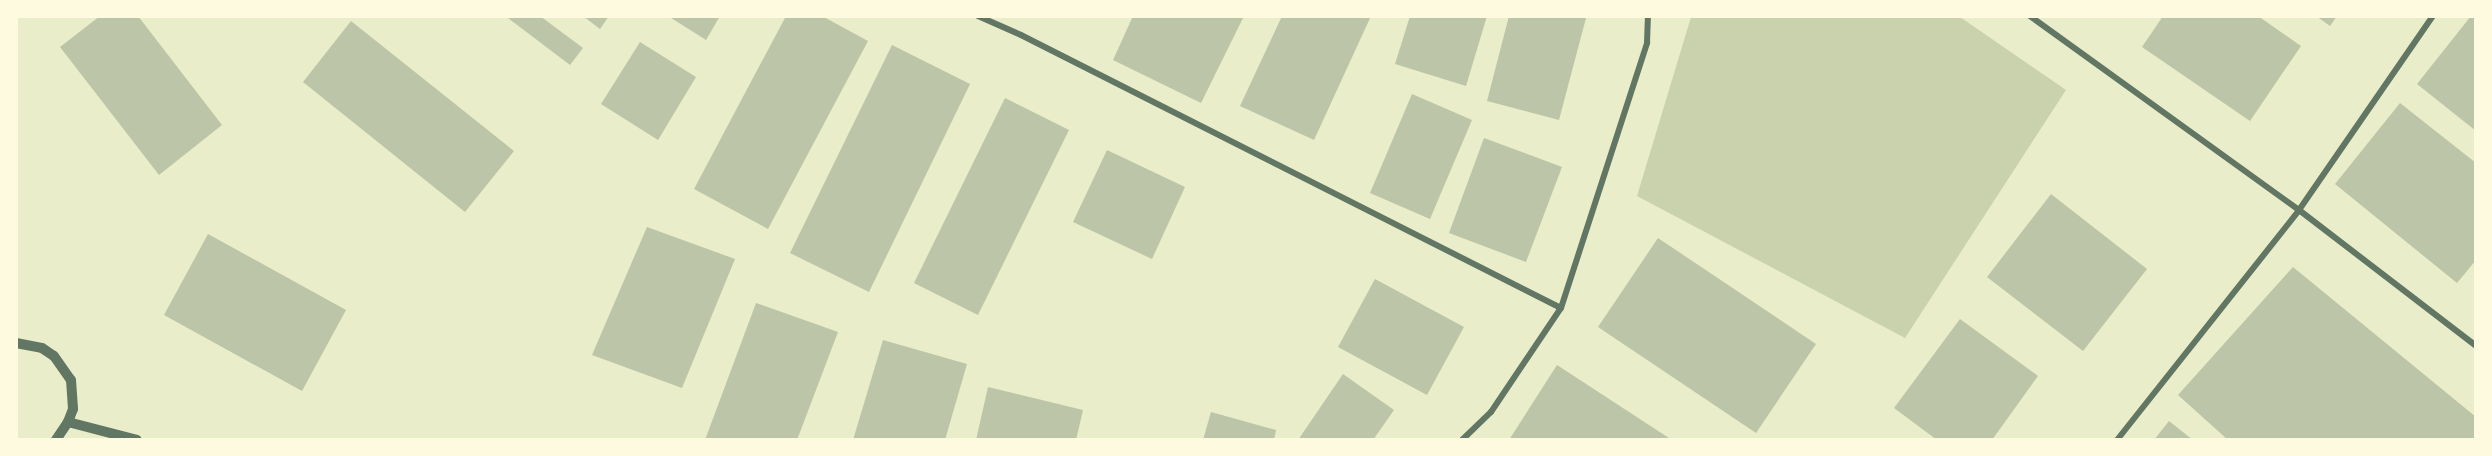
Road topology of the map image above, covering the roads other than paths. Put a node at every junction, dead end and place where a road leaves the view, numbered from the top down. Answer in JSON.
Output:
{"nodes":[{"id":1,"x":978,"y":16,"type":"edge"},
{"id":2,"x":1648,"y":16,"type":"edge"},
{"id":3,"x":2030,"y":16,"type":"edge"},
{"id":4,"x":2433,"y":16,"type":"edge"},
{"id":5,"x":2299,"y":210,"type":"junction"},
{"id":6,"x":1561,"y":308,"type":"junction"},
{"id":7,"x":16,"y":343,"type":"edge"},
{"id":8,"x":2475,"y":346,"type":"edge"},
{"id":9,"x":68,"y":422,"type":"junction"},
{"id":10,"x":56,"y":440,"type":"edge"},
{"id":11,"x":137,"y":440,"type":"edge"},
{"id":12,"x":1462,"y":440,"type":"edge"},
{"id":13,"x":2117,"y":440,"type":"edge"}],
"edges":[{"from":1,"to":6,"type":"street"},
{"from":2,"to":6,"type":"street"},
{"from":3,"to":5,"type":"street"},
{"from":4,"to":5,"type":"street"},
{"from":5,"to":8,"type":"street"},
{"from":5,"to":13,"type":"street"},
{"from":6,"to":12,"type":"street"},
{"from":7,"to":9,"type":"street"},
{"from":9,"to":10,"type":"street"},
{"from":9,"to":11,"type":"street"}]}
